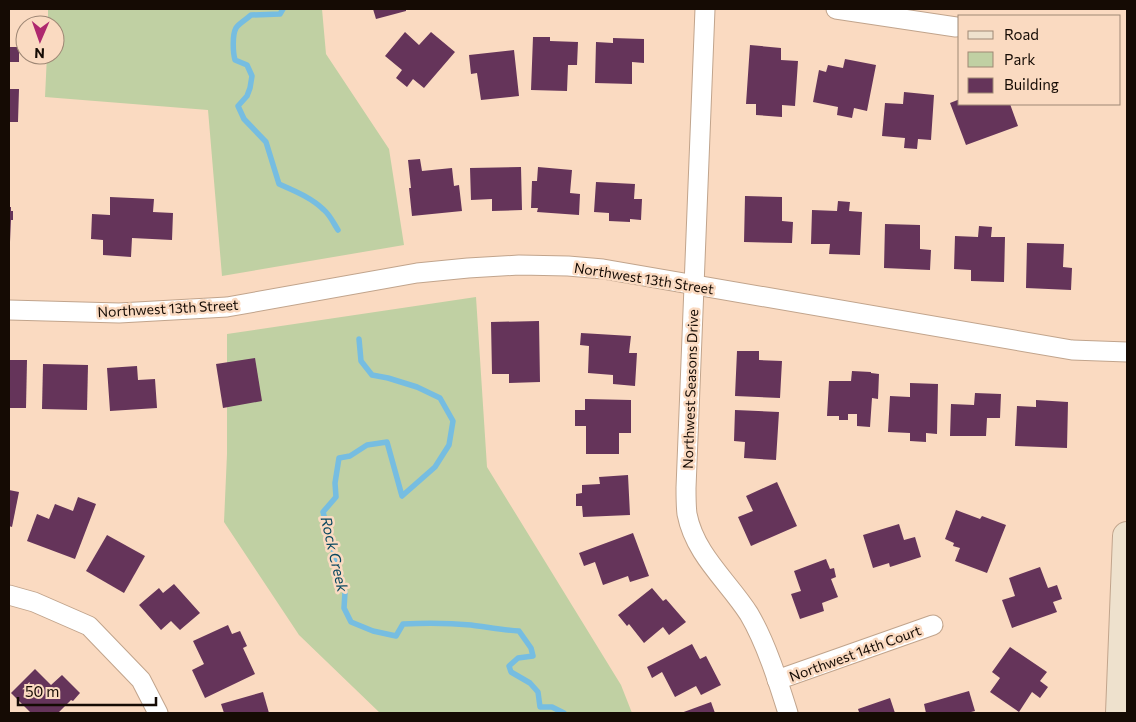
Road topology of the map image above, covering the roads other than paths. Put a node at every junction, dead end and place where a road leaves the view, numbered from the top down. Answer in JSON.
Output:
{"nodes":[{"id":1,"x":705,"y":9,"type":"edge"},
{"id":2,"x":836,"y":9,"type":"edge"},
{"id":3,"x":956,"y":27,"type":"dead end"},
{"id":4,"x":693,"y":285,"type":"junction"},
{"id":5,"x":9,"y":310,"type":"edge"},
{"id":6,"x":1127,"y":352,"type":"edge"},
{"id":7,"x":1127,"y":536,"type":"edge"},
{"id":8,"x":9,"y":595,"type":"edge"},
{"id":9,"x":933,"y":625,"type":"dead end"},
{"id":10,"x":777,"y":680,"type":"junction"},
{"id":11,"x":158,"y":713,"type":"edge"},
{"id":12,"x":788,"y":713,"type":"edge"},
{"id":13,"x":1120,"y":713,"type":"edge"}],
"edges":[{"from":1,"to":4,"type":"street","name":"Northwest Seasons Drive"},
{"from":2,"to":3,"type":"street"},
{"from":4,"to":5,"type":"street","name":"Northwest 13th Street"},
{"from":4,"to":6,"type":"street","name":"Northwest 13th Street"},
{"from":4,"to":10,"type":"street","name":"Northwest Seasons Drive"},
{"from":7,"to":13,"type":"street"},
{"from":8,"to":11,"type":"street"},
{"from":9,"to":10,"type":"street","name":"Northwest 14th Court"},
{"from":10,"to":12,"type":"street","name":"Northwest Seasons Drive"}]}
